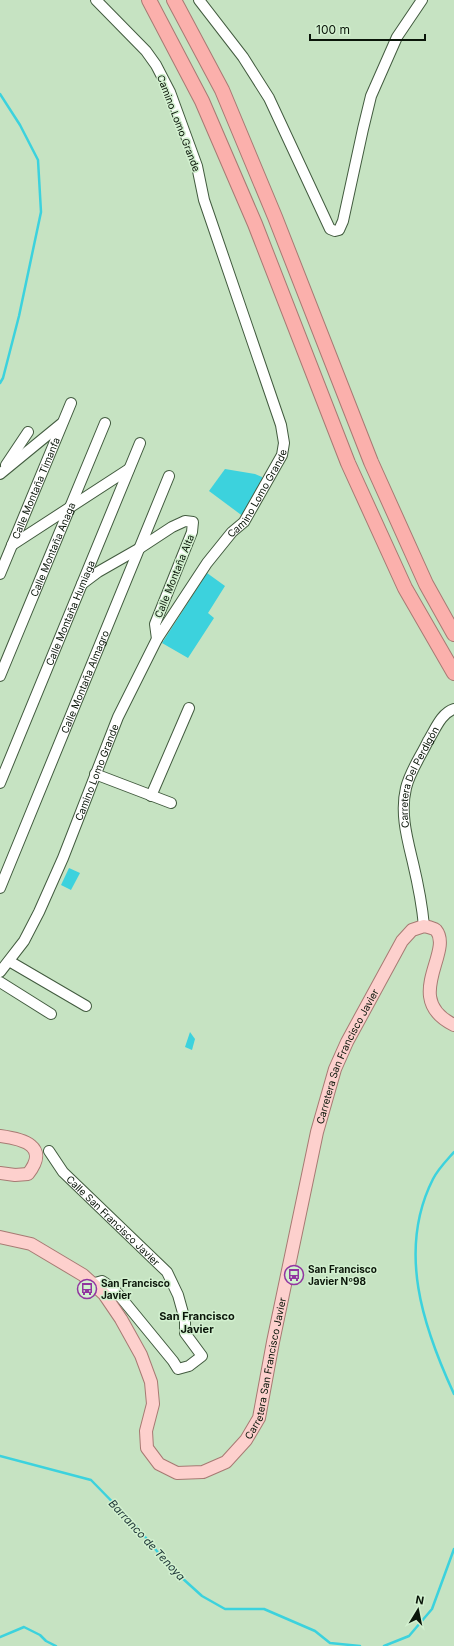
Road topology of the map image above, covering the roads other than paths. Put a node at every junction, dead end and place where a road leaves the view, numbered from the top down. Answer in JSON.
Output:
{"nodes":[{"id":1,"x":96,"y":0,"type":"edge"},
{"id":2,"x":149,"y":0,"type":"edge"},
{"id":3,"x":174,"y":0,"type":"edge"},
{"id":4,"x":199,"y":0,"type":"edge"},
{"id":5,"x":422,"y":0,"type":"edge"},
{"id":6,"x":71,"y":403,"type":"dead end"},
{"id":7,"x":63,"y":423,"type":"junction"},
{"id":8,"x":105,"y":423,"type":"dead end"},
{"id":9,"x":28,"y":432,"type":"dead end"},
{"id":10,"x":140,"y":443,"type":"dead end"},
{"id":11,"x":129,"y":469,"type":"junction"},
{"id":12,"x":0,"y":474,"type":"edge"},
{"id":13,"x":169,"y":476,"type":"dead end"},
{"id":14,"x":72,"y":506,"type":"junction"},
{"id":15,"x":12,"y":545,"type":"junction"},
{"id":16,"x":140,"y":548,"type":"junction"},
{"id":17,"x":0,"y":574,"type":"edge"},
{"id":18,"x":82,"y":584,"type":"junction"},
{"id":19,"x":454,"y":634,"type":"edge"},
{"id":20,"x":157,"y":639,"type":"junction"},
{"id":21,"x":454,"y":673,"type":"edge"},
{"id":22,"x":0,"y":676,"type":"edge"},
{"id":23,"x":189,"y":708,"type":"dead end"},
{"id":24,"x":454,"y":708,"type":"edge"},
{"id":25,"x":95,"y":774,"type":"junction"},
{"id":26,"x":0,"y":783,"type":"edge"},
{"id":27,"x":151,"y":796,"type":"junction"},
{"id":28,"x":171,"y":803,"type":"dead end"},
{"id":29,"x":0,"y":888,"type":"edge"},
{"id":30,"x":424,"y":926,"type":"junction"},
{"id":31,"x":8,"y":961,"type":"junction"},
{"id":32,"x":0,"y":972,"type":"edge"},
{"id":33,"x":0,"y":982,"type":"edge"},
{"id":34,"x":86,"y":1006,"type":"dead end"},
{"id":35,"x":52,"y":1014,"type":"dead end"},
{"id":36,"x":454,"y":1025,"type":"edge"},
{"id":37,"x":0,"y":1136,"type":"edge"},
{"id":38,"x":48,"y":1151,"type":"dead end"},
{"id":39,"x":0,"y":1173,"type":"edge"},
{"id":40,"x":0,"y":1237,"type":"edge"},
{"id":41,"x":92,"y":1284,"type":"junction"}],
"edges":[{"from":1,"to":20,"type":"street","name":"Camino Lomo Grande"},
{"from":2,"to":21,"type":"highway"},
{"from":3,"to":19,"type":"highway"},
{"from":4,"to":5,"type":"street"},
{"from":6,"to":7,"type":"street","name":"Calle Montaña Timanfa"},
{"from":7,"to":12,"type":"street"},
{"from":7,"to":15,"type":"street","name":"Calle Montaña Timanfa"},
{"from":8,"to":14,"type":"street","name":"Calle Montaña Anaga"},
{"from":9,"to":12,"type":"street"},
{"from":10,"to":11,"type":"street","name":"Calle Montaña Humiaga"},
{"from":11,"to":14,"type":"street"},
{"from":11,"to":18,"type":"street","name":"Calle Montaña Humiaga"},
{"from":13,"to":16,"type":"street","name":"Calle Montaña Almagro"},
{"from":14,"to":15,"type":"street"},
{"from":14,"to":22,"type":"street","name":"Calle Montaña Anaga"},
{"from":15,"to":17,"type":"street","name":"Calle Montaña Timanfa"},
{"from":16,"to":18,"type":"street","name":"Calle Montaña Alta"},
{"from":16,"to":20,"type":"street","name":"Calle Montaña Alta"},
{"from":16,"to":29,"type":"street","name":"Calle Montaña Almagro"},
{"from":18,"to":26,"type":"street","name":"Calle Montaña Humiaga"},
{"from":20,"to":25,"type":"street","name":"Camino Lomo Grande"},
{"from":23,"to":27,"type":"street"},
{"from":24,"to":30,"type":"street","name":"Carretera Del Perdigón"},
{"from":25,"to":27,"type":"street"},
{"from":25,"to":31,"type":"street","name":"Camino Lomo Grande"},
{"from":27,"to":28,"type":"street"},
{"from":30,"to":36,"type":"main road"},
{"from":30,"to":41,"type":"main road","name":"Carretera San Francisco Javier"},
{"from":31,"to":32,"type":"street","name":"Camino Lomo Grande"},
{"from":31,"to":34,"type":"street"},
{"from":33,"to":35,"type":"street"},
{"from":37,"to":39,"type":"main road"},
{"from":38,"to":41,"type":"street","name":"Calle San Francisco Javier"},
{"from":40,"to":41,"type":"main road","name":"Carretera San Francisco Javier"}]}
